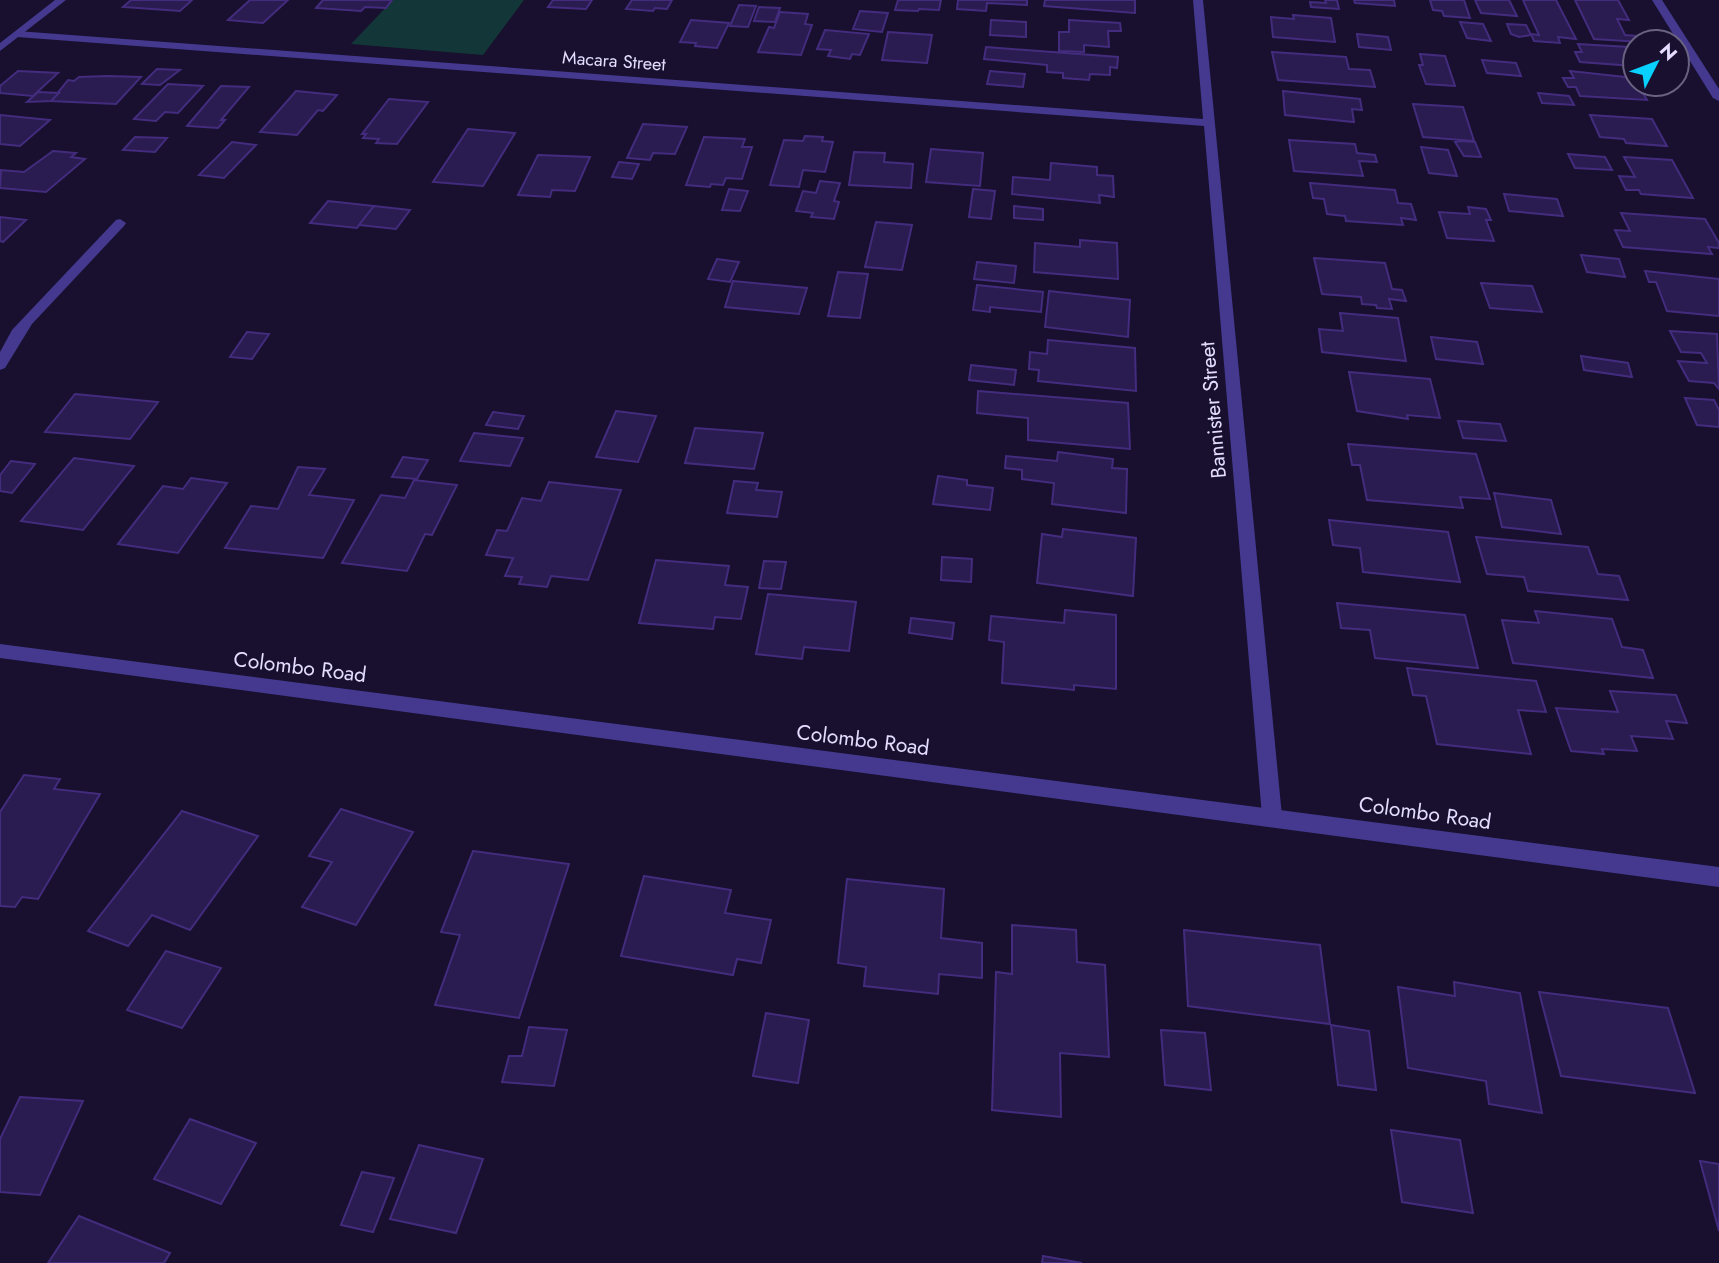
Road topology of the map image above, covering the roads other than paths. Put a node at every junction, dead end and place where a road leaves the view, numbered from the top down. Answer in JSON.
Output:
{"nodes":[{"id":1,"x":61,"y":0,"type":"edge"},
{"id":2,"x":1198,"y":0,"type":"edge"},
{"id":3,"x":1657,"y":0,"type":"edge"},
{"id":4,"x":17,"y":34,"type":"junction"},
{"id":5,"x":0,"y":48,"type":"edge"},
{"id":6,"x":1719,"y":98,"type":"edge"},
{"id":7,"x":1209,"y":123,"type":"junction"},
{"id":8,"x":120,"y":223,"type":"dead end"},
{"id":9,"x":0,"y":365,"type":"edge"},
{"id":10,"x":0,"y":651,"type":"edge"},
{"id":11,"x":1272,"y":816,"type":"junction"},
{"id":12,"x":1719,"y":877,"type":"edge"}],
"edges":[{"from":1,"to":4,"type":"street"},
{"from":2,"to":7,"type":"street","name":"Bannister Street"},
{"from":3,"to":6,"type":"street"},
{"from":4,"to":5,"type":"street"},
{"from":4,"to":7,"type":"street","name":"Macara Street"},
{"from":7,"to":11,"type":"street","name":"Bannister Street"},
{"from":8,"to":9,"type":"street"},
{"from":10,"to":11,"type":"street","name":"Colombo Road"},
{"from":11,"to":12,"type":"street","name":"Colombo Road"}]}
